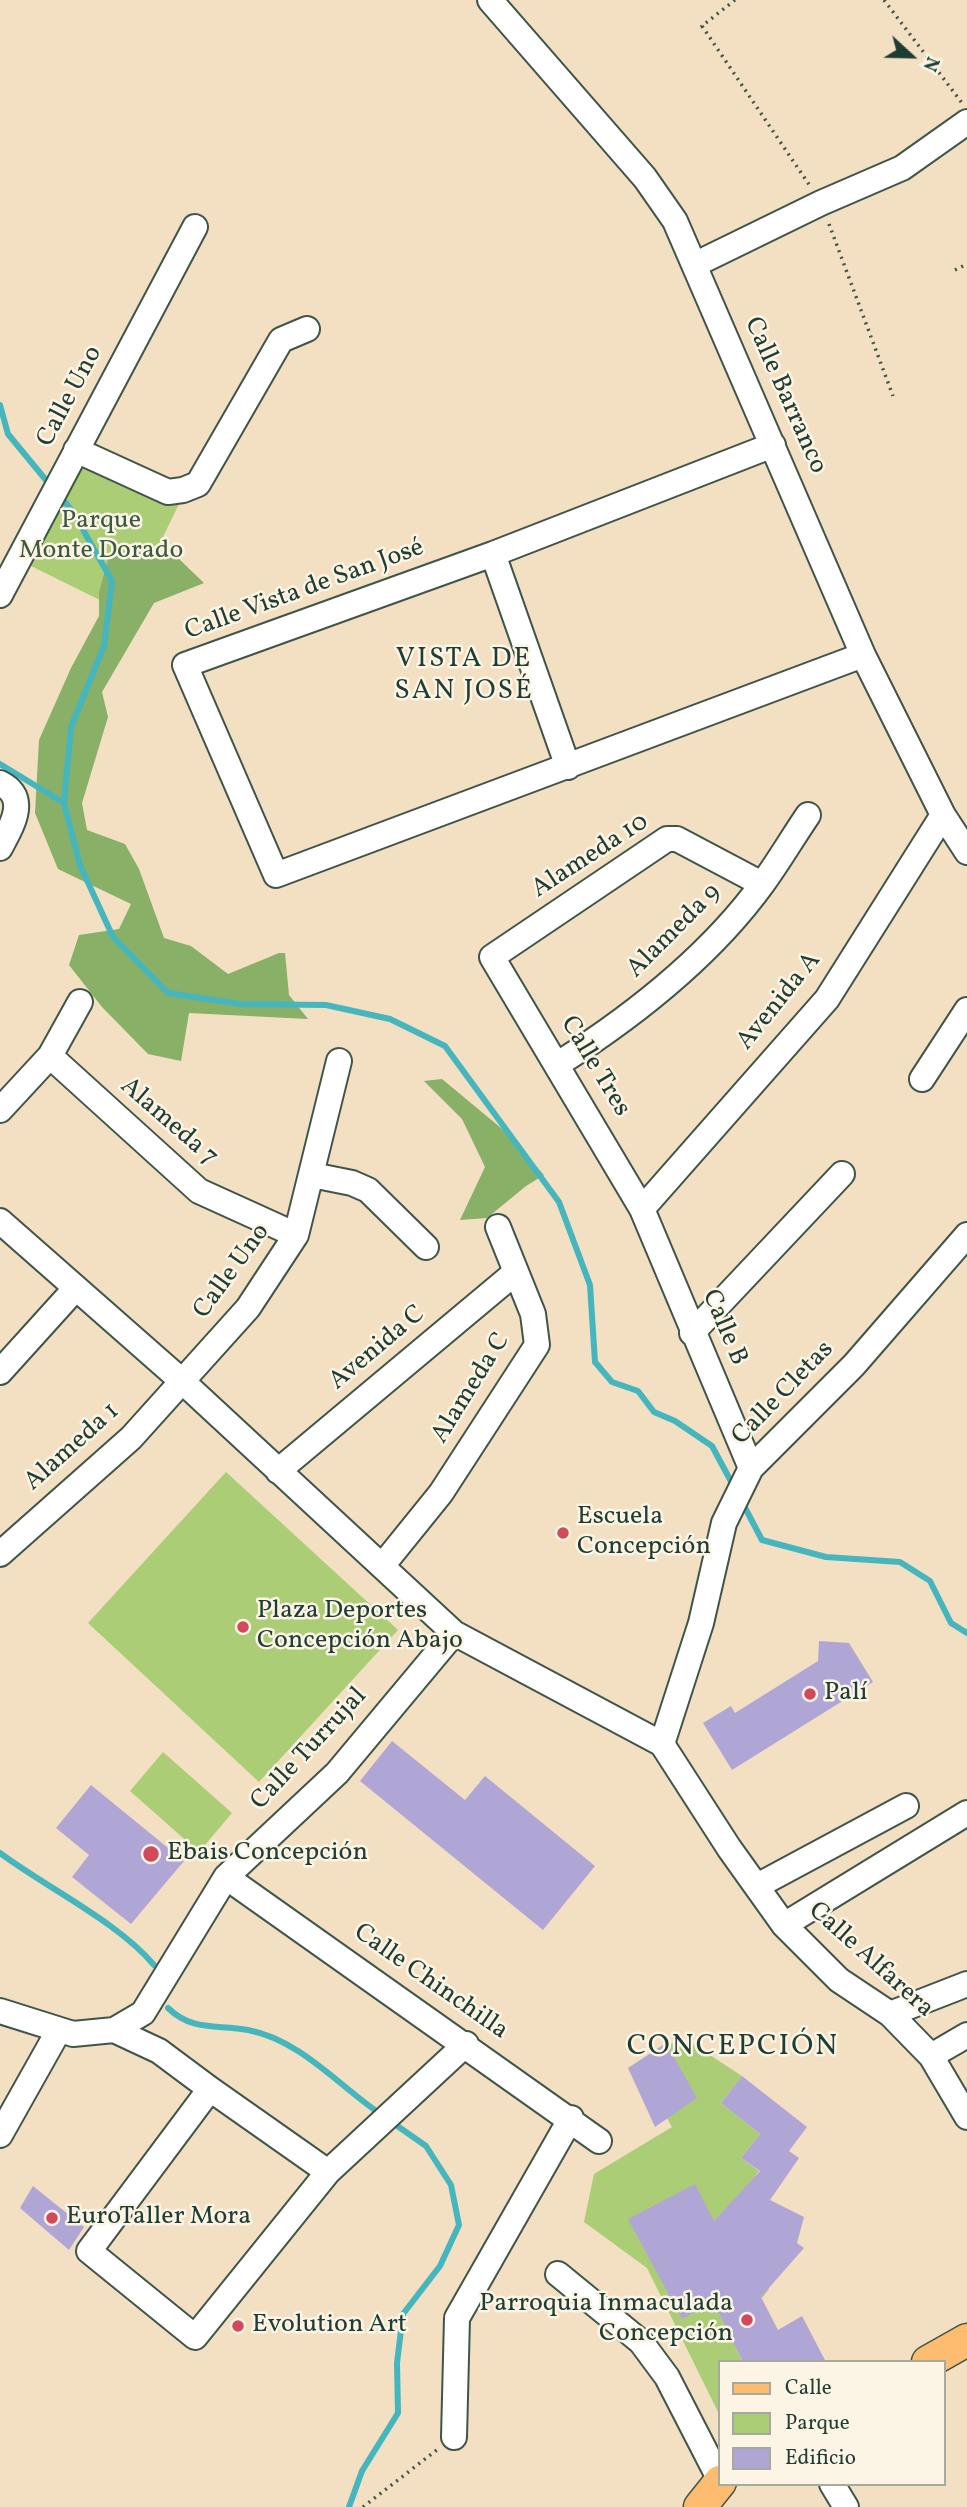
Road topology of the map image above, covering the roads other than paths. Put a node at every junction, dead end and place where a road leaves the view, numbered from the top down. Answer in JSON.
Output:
{"nodes":[{"id":1,"x":490,"y":0,"type":"edge"},
{"id":2,"x":967,"y":122,"type":"edge"},
{"id":3,"x":195,"y":227,"type":"dead end"},
{"id":4,"x":694,"y":265,"type":"junction"},
{"id":5,"x":307,"y":329,"type":"dead end"},
{"id":6,"x":773,"y":445,"type":"junction"},
{"id":7,"x":76,"y":450,"type":"junction"},
{"id":8,"x":493,"y":554,"type":"junction"},
{"id":9,"x":0,"y":595,"type":"edge"},
{"id":10,"x":863,"y":655,"type":"junction"},
{"id":11,"x":568,"y":766,"type":"junction"},
{"id":12,"x":0,"y":783,"type":"edge"},
{"id":13,"x":808,"y":815,"type":"dead end"},
{"id":14,"x":943,"y":816,"type":"junction"},
{"id":15,"x":0,"y":848,"type":"edge"},
{"id":16,"x":967,"y":852,"type":"edge"},
{"id":17,"x":762,"y":884,"type":"junction"},
{"id":18,"x":492,"y":957,"type":"joint"},
{"id":19,"x":80,"y":1002,"type":"dead end"},
{"id":20,"x":967,"y":1010,"type":"edge"},
{"id":21,"x":50,"y":1056,"type":"junction"},
{"id":22,"x":339,"y":1061,"type":"dead end"},
{"id":23,"x":558,"y":1064,"type":"junction"},
{"id":24,"x":922,"y":1079,"type":"dead end"},
{"id":25,"x":0,"y":1110,"type":"edge"},
{"id":26,"x":842,"y":1174,"type":"dead end"},
{"id":27,"x":312,"y":1175,"type":"junction"},
{"id":28,"x":642,"y":1209,"type":"junction"},
{"id":29,"x":0,"y":1221,"type":"edge"},
{"id":30,"x":498,"y":1227,"type":"dead end"},
{"id":31,"x":296,"y":1235,"type":"junction"},
{"id":32,"x":967,"y":1236,"type":"edge"},
{"id":33,"x":426,"y":1247,"type":"dead end"},
{"id":34,"x":516,"y":1272,"type":"junction"},
{"id":35,"x":75,"y":1289,"type":"junction"},
{"id":36,"x":692,"y":1333,"type":"junction"},
{"id":37,"x":0,"y":1372,"type":"edge"},
{"id":38,"x":183,"y":1382,"type":"junction"},
{"id":39,"x":751,"y":1468,"type":"junction"},
{"id":40,"x":278,"y":1471,"type":"junction"},
{"id":41,"x":0,"y":1554,"type":"edge"},
{"id":42,"x":382,"y":1566,"type":"junction"},
{"id":43,"x":454,"y":1633,"type":"junction"},
{"id":44,"x":662,"y":1744,"type":"junction"},
{"id":45,"x":906,"y":1806,"type":"dead end"},
{"id":46,"x":967,"y":1813,"type":"edge"},
{"id":47,"x":226,"y":1877,"type":"junction"},
{"id":48,"x":757,"y":1886,"type":"junction"},
{"id":49,"x":784,"y":1925,"type":"junction"},
{"id":50,"x":967,"y":1984,"type":"edge"},
{"id":51,"x":0,"y":2011,"type":"edge"},
{"id":52,"x":890,"y":2014,"type":"junction"},
{"id":53,"x":114,"y":2030,"type":"junction"},
{"id":54,"x":59,"y":2031,"type":"junction"},
{"id":55,"x":967,"y":2035,"type":"edge"},
{"id":56,"x":466,"y":2045,"type":"junction"},
{"id":57,"x":931,"y":2056,"type":"junction"},
{"id":58,"x":210,"y":2089,"type":"junction"},
{"id":59,"x":967,"y":2117,"type":"edge"},
{"id":60,"x":572,"y":2118,"type":"junction"},
{"id":61,"x":0,"y":2135,"type":"edge"},
{"id":62,"x":600,"y":2141,"type":"dead end"},
{"id":63,"x":328,"y":2172,"type":"junction"},
{"id":64,"x":558,"y":2274,"type":"dead end"},
{"id":65,"x":967,"y":2340,"type":"edge"},
{"id":66,"x":932,"y":2360,"type":"edge"},
{"id":67,"x":454,"y":2437,"type":"road end"},
{"id":68,"x":718,"y":2477,"type":"edge"},
{"id":69,"x":718,"y":2484,"type":"edge"},
{"id":70,"x":833,"y":2486,"type":"edge"},
{"id":71,"x":700,"y":2507,"type":"edge"},
{"id":72,"x":846,"y":2507,"type":"edge"}],
"edges":[{"from":1,"to":4,"type":"street","name":"Calle Barranco"},
{"from":2,"to":4,"type":"street"},
{"from":3,"to":7,"type":"street","name":"Calle Uno"},
{"from":4,"to":6,"type":"street","name":"Calle Barranco"},
{"from":5,"to":7,"type":"street"},
{"from":6,"to":8,"type":"street","name":"Calle Vista de San José"},
{"from":6,"to":10,"type":"street","name":"Calle Barranco"},
{"from":7,"to":9,"type":"street","name":"Calle Uno"},
{"from":8,"to":11,"type":"street"},
{"from":8,"to":11,"type":"street","name":"Calle Vista de San José"},
{"from":10,"to":11,"type":"street","name":"Calle Vista de San José"},
{"from":10,"to":14,"type":"street","name":"Calle Barranco"},
{"from":12,"to":15,"type":"street"},
{"from":13,"to":17,"type":"street","name":"Alameda 9"},
{"from":14,"to":16,"type":"street","name":"Calle Barranco"},
{"from":14,"to":28,"type":"street","name":"Avenida A"},
{"from":17,"to":18,"type":"street","name":"Alameda 10"},
{"from":17,"to":23,"type":"street","name":"Alameda 9"},
{"from":18,"to":23,"type":"street","name":"Calle Tres"},
{"from":19,"to":21,"type":"street"},
{"from":20,"to":24,"type":"street"},
{"from":21,"to":25,"type":"street"},
{"from":21,"to":31,"type":"street","name":"Alameda 7"},
{"from":22,"to":27,"type":"street","name":"Calle Uno"},
{"from":23,"to":28,"type":"street","name":"Calle Tres"},
{"from":26,"to":36,"type":"street"},
{"from":27,"to":31,"type":"street","name":"Calle Uno"},
{"from":27,"to":33,"type":"street"},
{"from":28,"to":36,"type":"street","name":"Calle B"},
{"from":29,"to":35,"type":"street"},
{"from":30,"to":34,"type":"street","name":"Alameda C"},
{"from":31,"to":38,"type":"street","name":"Calle Uno"},
{"from":32,"to":39,"type":"street","name":"Calle Cletas"},
{"from":34,"to":40,"type":"street","name":"Avenida C"},
{"from":34,"to":42,"type":"street","name":"Alameda C"},
{"from":35,"to":37,"type":"street"},
{"from":35,"to":38,"type":"street"},
{"from":36,"to":39,"type":"street","name":"Calle B"},
{"from":38,"to":40,"type":"street"},
{"from":38,"to":41,"type":"street","name":"Alameda 1"},
{"from":39,"to":44,"type":"street","name":"Calle Cletas"},
{"from":40,"to":42,"type":"street"},
{"from":42,"to":43,"type":"street"},
{"from":43,"to":44,"type":"street"},
{"from":43,"to":47,"type":"street","name":"Calle Turrujal"},
{"from":44,"to":48,"type":"street","name":"Calle Alfarera"},
{"from":45,"to":48,"type":"street"},
{"from":46,"to":49,"type":"street"},
{"from":47,"to":53,"type":"street","name":"Calle Turrujal"},
{"from":47,"to":56,"type":"street","name":"Calle Chinchilla"},
{"from":48,"to":49,"type":"street","name":"Calle Alfarera"},
{"from":49,"to":52,"type":"street","name":"Calle Alfarera"},
{"from":50,"to":52,"type":"street"},
{"from":51,"to":54,"type":"street","name":"Calle Turrujal"},
{"from":52,"to":57,"type":"street","name":"Calle Alfarera"},
{"from":53,"to":54,"type":"street","name":"Calle Turrujal"},
{"from":53,"to":58,"type":"street"},
{"from":54,"to":61,"type":"street"},
{"from":55,"to":57,"type":"street"},
{"from":56,"to":60,"type":"street","name":"Calle Chinchilla"},
{"from":56,"to":63,"type":"street"},
{"from":57,"to":59,"type":"street","name":"Calle Alfarera"},
{"from":58,"to":63,"type":"street"},
{"from":58,"to":63,"type":"street"},
{"from":60,"to":62,"type":"street","name":"Calle Chinchilla"},
{"from":60,"to":67,"type":"street"},
{"from":64,"to":68,"type":"street"},
{"from":65,"to":66,"type":"main road"},
{"from":69,"to":71,"type":"main road"},
{"from":70,"to":72,"type":"street"}]}
